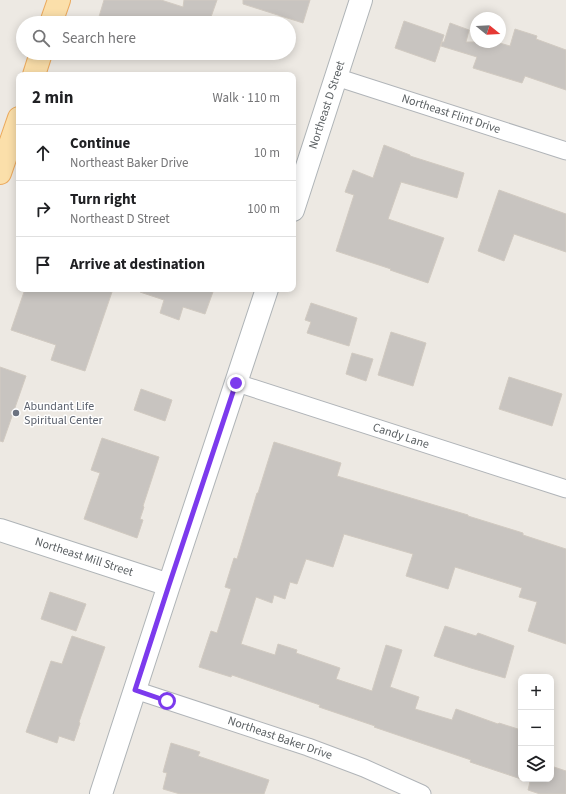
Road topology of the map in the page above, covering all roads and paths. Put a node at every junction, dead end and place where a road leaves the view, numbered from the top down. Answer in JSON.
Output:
{"nodes":[{"id":1,"x":59,"y":0,"type":"edge"},
{"id":2,"x":361,"y":0,"type":"edge"},
{"id":3,"x":53,"y":16,"type":"edge"},
{"id":4,"x":39,"y":60,"type":"edge"},
{"id":5,"x":35,"y":72,"type":"edge"},
{"id":6,"x":336,"y":77,"type":"junction"},
{"id":7,"x":16,"y":127,"type":"edge"},
{"id":8,"x":566,"y":152,"type":"edge"},
{"id":9,"x":0,"y":173,"type":"edge"},
{"id":10,"x":296,"y":201,"type":"edge"},
{"id":11,"x":266,"y":292,"type":"edge"},
{"id":12,"x":236,"y":383,"type":"junction"},
{"id":13,"x":566,"y":489,"type":"edge"},
{"id":14,"x":0,"y":530,"type":"edge"},
{"id":15,"x":169,"y":585,"type":"junction"},
{"id":16,"x":135,"y":690,"type":"junction"},
{"id":17,"x":101,"y":794,"type":"edge"},
{"id":18,"x":422,"y":794,"type":"edge"}],
"edges":[{"from":1,"to":3,"type":"main road"},
{"from":2,"to":6,"type":"street","name":"Northeast D Street"},
{"from":4,"to":5,"type":"main road"},
{"from":6,"to":8,"type":"street","name":"Northeast Flint Drive"},
{"from":6,"to":10,"type":"street","name":"Northeast D Street"},
{"from":7,"to":9,"type":"main road"},
{"from":11,"to":12,"type":"street"},
{"from":12,"to":13,"type":"street","name":"Candy Lane"},
{"from":12,"to":15,"type":"street"},
{"from":14,"to":15,"type":"street","name":"Northeast Mill Street"},
{"from":15,"to":16,"type":"street"},
{"from":16,"to":17,"type":"street"},
{"from":16,"to":18,"type":"street","name":"Northeast Baker Drive"}]}
